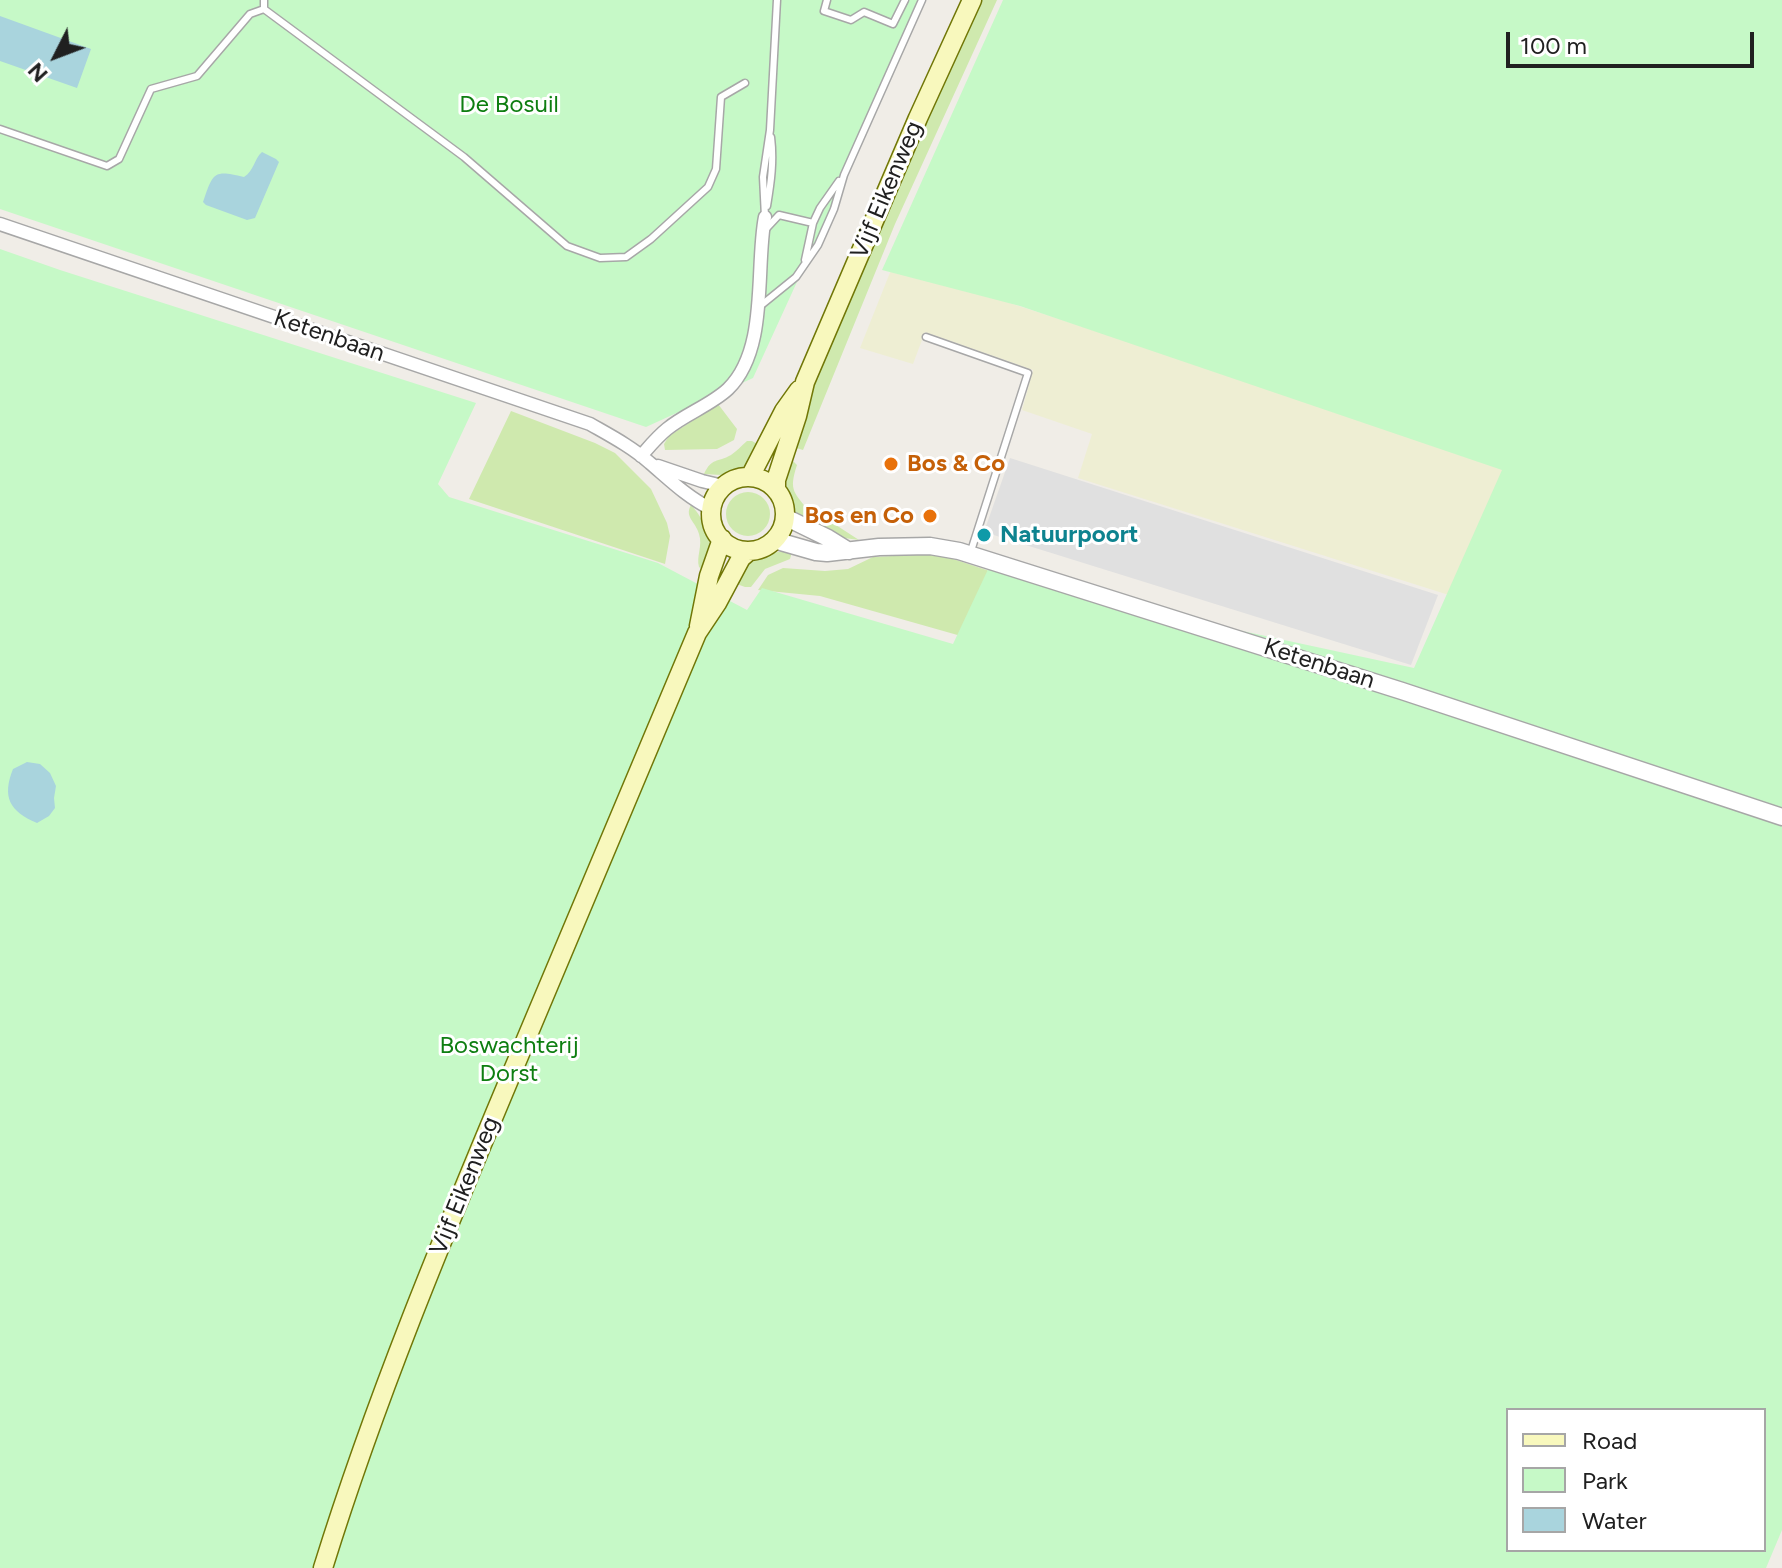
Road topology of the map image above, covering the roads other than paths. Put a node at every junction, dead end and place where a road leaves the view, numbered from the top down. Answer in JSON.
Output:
{"nodes":[{"id":1,"x":264,"y":0,"type":"edge"},
{"id":2,"x":777,"y":0,"type":"edge"},
{"id":3,"x":827,"y":0,"type":"edge"},
{"id":4,"x":905,"y":0,"type":"edge"},
{"id":5,"x":922,"y":0,"type":"edge"},
{"id":6,"x":972,"y":0,"type":"edge"},
{"id":7,"x":264,"y":9,"type":"junction"},
{"id":8,"x":745,"y":83,"type":"dead end"},
{"id":9,"x":0,"y":129,"type":"edge"},
{"id":10,"x":844,"y":175,"type":"junction"},
{"id":11,"x":765,"y":217,"type":"joint"},
{"id":12,"x":813,"y":223,"type":"junction"},
{"id":13,"x":0,"y":224,"type":"edge"},
{"id":14,"x":762,"y":233,"type":"junction"},
{"id":15,"x":804,"y":264,"type":"junction"},
{"id":16,"x":758,"y":308,"type":"junction"},
{"id":17,"x":926,"y":337,"type":"dead end"},
{"id":18,"x":805,"y":382,"type":"junction"},
{"id":19,"x":646,"y":460,"type":"junction"},
{"id":20,"x":750,"y":477,"type":"junction"},
{"id":21,"x":723,"y":486,"type":"junction"},
{"id":22,"x":776,"y":490,"type":"junction"},
{"id":23,"x":711,"y":509,"type":"junction"},
{"id":24,"x":785,"y":517,"type":"junction"},
{"id":25,"x":722,"y":539,"type":"junction"},
{"id":26,"x":774,"y":540,"type":"junction"},
{"id":27,"x":749,"y":551,"type":"junction"},
{"id":28,"x":849,"y":551,"type":"junction"},
{"id":29,"x":970,"y":554,"type":"junction"},
{"id":30,"x":697,"y":633,"type":"junction"},
{"id":31,"x":1782,"y":817,"type":"edge"},
{"id":32,"x":323,"y":1568,"type":"edge"}],
"edges":[{"from":1,"to":7,"type":"lane"},
{"from":2,"to":11,"type":"lane"},
{"from":3,"to":4,"type":"lane"},
{"from":5,"to":10,"type":"lane"},
{"from":6,"to":18,"type":"main road","name":"Vijf Eikenweg"},
{"from":7,"to":8,"type":"lane"},
{"from":7,"to":9,"type":"lane"},
{"from":10,"to":12,"type":"lane"},
{"from":10,"to":15,"type":"lane"},
{"from":11,"to":14,"type":"street"},
{"from":12,"to":14,"type":"lane"},
{"from":12,"to":15,"type":"lane"},
{"from":13,"to":19,"type":"street","name":"Ketenbaan"},
{"from":14,"to":16,"type":"street"},
{"from":15,"to":16,"type":"lane"},
{"from":16,"to":19,"type":"street"},
{"from":17,"to":29,"type":"lane"},
{"from":18,"to":20,"type":"main road","name":"Vijf Eikenweg"},
{"from":18,"to":22,"type":"main road","name":"Vijf Eikenweg"},
{"from":19,"to":21,"type":"street","name":"Ketenbaan"},
{"from":19,"to":23,"type":"street","name":"Ketenbaan"},
{"from":20,"to":21,"type":"main road"},
{"from":20,"to":22,"type":"main road"},
{"from":21,"to":23,"type":"main road"},
{"from":22,"to":24,"type":"main road"},
{"from":23,"to":25,"type":"main road"},
{"from":24,"to":26,"type":"main road"},
{"from":24,"to":28,"type":"street"},
{"from":25,"to":27,"type":"main road"},
{"from":25,"to":30,"type":"main road","name":"Vijf Eikenweg"},
{"from":26,"to":27,"type":"main road"},
{"from":26,"to":28,"type":"street","name":"Ketenbaan"},
{"from":27,"to":30,"type":"main road","name":"Vijf Eikenweg"},
{"from":28,"to":29,"type":"street","name":"Ketenbaan"},
{"from":29,"to":31,"type":"street","name":"Ketenbaan"},
{"from":30,"to":32,"type":"main road","name":"Vijf Eikenweg"}]}
